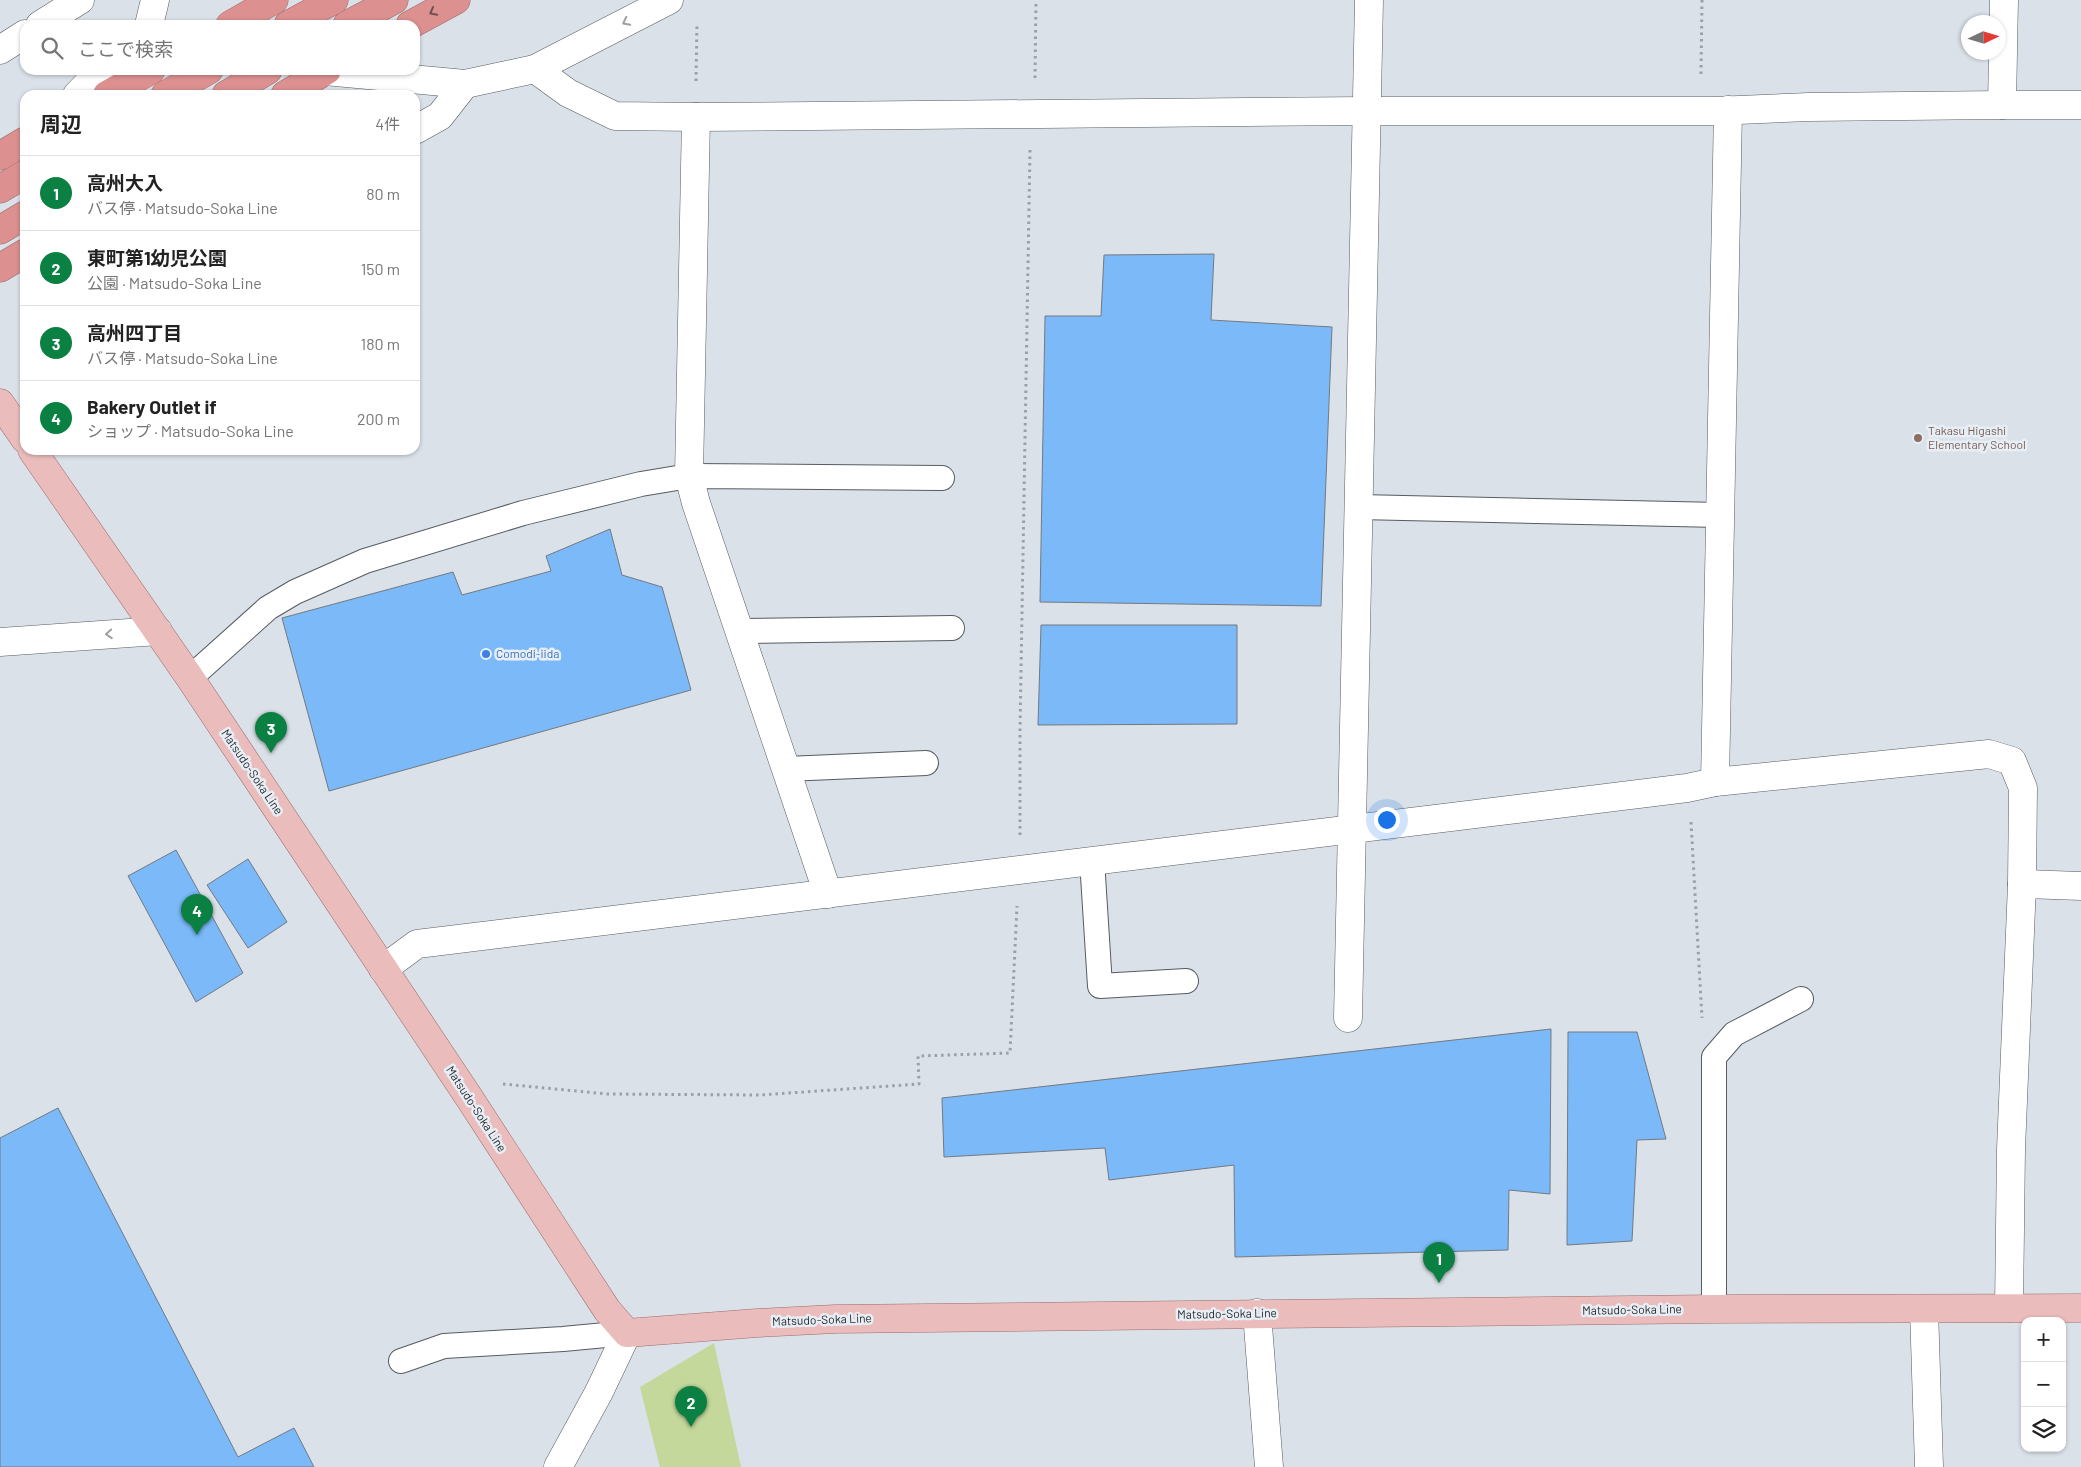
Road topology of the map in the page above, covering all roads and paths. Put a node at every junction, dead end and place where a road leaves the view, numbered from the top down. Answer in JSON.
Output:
{"nodes":[{"id":1,"x":80,"y":0,"type":"edge"},
{"id":2,"x":155,"y":0,"type":"edge"},
{"id":3,"x":274,"y":0,"type":"edge"},
{"id":4,"x":334,"y":0,"type":"edge"},
{"id":5,"x":394,"y":0,"type":"edge"},
{"id":6,"x":456,"y":0,"type":"edge"},
{"id":7,"x":669,"y":0,"type":"edge"},
{"id":8,"x":1036,"y":0,"type":"edge"},
{"id":9,"x":1369,"y":0,"type":"edge"},
{"id":10,"x":1702,"y":0,"type":"edge"},
{"id":11,"x":2004,"y":0,"type":"edge"},
{"id":12,"x":48,"y":20,"type":"edge"},
{"id":13,"x":150,"y":20,"type":"edge"},
{"id":14,"x":239,"y":20,"type":"edge"},
{"id":15,"x":297,"y":20,"type":"edge"},
{"id":16,"x":356,"y":20,"type":"edge"},
{"id":17,"x":419,"y":20,"type":"edge"},
{"id":18,"x":697,"y":21,"type":"dead end"},
{"id":19,"x":20,"y":37,"type":"edge"},
{"id":20,"x":0,"y":50,"type":"edge"},
{"id":21,"x":535,"y":69,"type":"junction"},
{"id":22,"x":1709,"y":74,"type":"dead end"},
{"id":23,"x":96,"y":75,"type":"edge"},
{"id":24,"x":142,"y":75,"type":"edge"},
{"id":25,"x":200,"y":75,"type":"edge"},
{"id":26,"x":260,"y":75,"type":"edge"},
{"id":27,"x":318,"y":75,"type":"edge"},
{"id":28,"x":375,"y":75,"type":"edge"},
{"id":29,"x":464,"y":84,"type":"junction"},
{"id":30,"x":82,"y":90,"type":"edge"},
{"id":31,"x":116,"y":90,"type":"edge"},
{"id":32,"x":174,"y":90,"type":"edge"},
{"id":33,"x":234,"y":90,"type":"edge"},
{"id":34,"x":293,"y":90,"type":"edge"},
{"id":35,"x":2002,"y":105,"type":"junction"},
{"id":36,"x":2081,"y":105,"type":"edge"},
{"id":37,"x":1728,"y":110,"type":"junction"},
{"id":38,"x":1367,"y":111,"type":"junction"},
{"id":39,"x":1035,"y":114,"type":"junction"},
{"id":40,"x":696,"y":117,"type":"junction"},
{"id":41,"x":420,"y":127,"type":"edge"},
{"id":42,"x":20,"y":145,"type":"edge"},
{"id":43,"x":0,"y":156,"type":"edge"},
{"id":44,"x":20,"y":177,"type":"edge"},
{"id":45,"x":0,"y":188,"type":"edge"},
{"id":46,"x":20,"y":218,"type":"edge"},
{"id":47,"x":0,"y":230,"type":"edge"},
{"id":48,"x":20,"y":256,"type":"edge"},
{"id":49,"x":0,"y":268,"type":"edge"},
{"id":50,"x":0,"y":403,"type":"edge"},
{"id":51,"x":20,"y":432,"type":"edge"},
{"id":52,"x":35,"y":455,"type":"edge"},
{"id":53,"x":689,"y":476,"type":"junction"},
{"id":54,"x":942,"y":478,"type":"dead end"},
{"id":55,"x":1358,"y":507,"type":"junction"},
{"id":56,"x":1720,"y":515,"type":"junction"},
{"id":57,"x":952,"y":628,"type":"dead end"},
{"id":58,"x":158,"y":631,"type":"junction"},
{"id":59,"x":739,"y":631,"type":"junction"},
{"id":60,"x":0,"y":642,"type":"edge"},
{"id":61,"x":190,"y":678,"type":"junction"},
{"id":62,"x":926,"y":763,"type":"dead end"},
{"id":63,"x":786,"y":769,"type":"junction"},
{"id":64,"x":1715,"y":782,"type":"junction"},
{"id":65,"x":1687,"y":788,"type":"junction"},
{"id":66,"x":1352,"y":827,"type":"junction"},
{"id":67,"x":1092,"y":860,"type":"junction"},
{"id":68,"x":2022,"y":884,"type":"junction"},
{"id":69,"x":2081,"y":886,"type":"edge"},
{"id":70,"x":828,"y":894,"type":"junction"},
{"id":71,"x":383,"y":969,"type":"junction"},
{"id":72,"x":1186,"y":981,"type":"dead end"},
{"id":73,"x":1801,"y":999,"type":"dead end"},
{"id":74,"x":1348,"y":1018,"type":"dead end"},
{"id":75,"x":1714,"y":1057,"type":"junction"},
{"id":76,"x":2008,"y":1308,"type":"junction"},
{"id":77,"x":2081,"y":1308,"type":"edge"},
{"id":78,"x":1714,"y":1309,"type":"junction"},
{"id":79,"x":1924,"y":1309,"type":"junction"},
{"id":80,"x":1257,"y":1314,"type":"junction"},
{"id":81,"x":627,"y":1333,"type":"junction"},
{"id":82,"x":401,"y":1361,"type":"dead end"},
{"id":83,"x":558,"y":1467,"type":"edge"},
{"id":84,"x":1269,"y":1467,"type":"edge"},
{"id":85,"x":1929,"y":1467,"type":"edge"}],
"edges":[{"from":1,"to":12,"type":"street"},
{"from":2,"to":13,"type":"street"},
{"from":3,"to":14,"type":"highway"},
{"from":4,"to":15,"type":"highway"},
{"from":5,"to":16,"type":"highway"},
{"from":6,"to":17,"type":"highway","one_way":true},
{"from":7,"to":21,"type":"street","one_way":true},
{"from":8,"to":39,"type":"path"},
{"from":9,"to":38,"type":"street"},
{"from":10,"to":22,"type":"path"},
{"from":11,"to":35,"type":"street"},
{"from":18,"to":40,"type":"path"},
{"from":19,"to":20,"type":"street"},
{"from":21,"to":29,"type":"street"},
{"from":21,"to":40,"type":"street"},
{"from":23,"to":30,"type":"street"},
{"from":24,"to":31,"type":"highway"},
{"from":25,"to":32,"type":"highway"},
{"from":26,"to":33,"type":"highway"},
{"from":27,"to":34,"type":"highway"},
{"from":28,"to":29,"type":"street"},
{"from":29,"to":41,"type":"street"},
{"from":35,"to":36,"type":"street"},
{"from":35,"to":37,"type":"street"},
{"from":37,"to":38,"type":"street"},
{"from":37,"to":56,"type":"street"},
{"from":38,"to":39,"type":"street"},
{"from":38,"to":55,"type":"street"},
{"from":39,"to":40,"type":"street"},
{"from":40,"to":53,"type":"street"},
{"from":42,"to":43,"type":"highway"},
{"from":44,"to":45,"type":"highway"},
{"from":46,"to":47,"type":"highway"},
{"from":48,"to":49,"type":"highway"},
{"from":50,"to":51,"type":"main road"},
{"from":52,"to":58,"type":"main road","name":"Matsudo-Soka Line"},
{"from":53,"to":54,"type":"lane"},
{"from":53,"to":59,"type":"street"},
{"from":53,"to":61,"type":"lane"},
{"from":55,"to":56,"type":"lane"},
{"from":55,"to":66,"type":"street"},
{"from":56,"to":64,"type":"street"},
{"from":57,"to":59,"type":"lane"},
{"from":58,"to":60,"type":"street","one_way":true},
{"from":58,"to":61,"type":"main road","name":"Matsudo-Soka Line"},
{"from":59,"to":63,"type":"street"},
{"from":61,"to":71,"type":"main road","name":"Matsudo-Soka Line"},
{"from":62,"to":63,"type":"lane"},
{"from":63,"to":70,"type":"street"},
{"from":64,"to":65,"type":"street"},
{"from":64,"to":68,"type":"street"},
{"from":65,"to":66,"type":"street"},
{"from":65,"to":75,"type":"path"},
{"from":66,"to":67,"type":"street"},
{"from":66,"to":74,"type":"street"},
{"from":67,"to":70,"type":"street"},
{"from":67,"to":72,"type":"lane"},
{"from":68,"to":69,"type":"street"},
{"from":68,"to":76,"type":"street"},
{"from":70,"to":71,"type":"street"},
{"from":71,"to":81,"type":"main road","name":"Matsudo-Soka Line"},
{"from":73,"to":75,"type":"lane"},
{"from":75,"to":78,"type":"lane"},
{"from":76,"to":77,"type":"main road","name":"Matsudo-Soka Line"},
{"from":76,"to":79,"type":"main road","name":"Matsudo-Soka Line"},
{"from":78,"to":79,"type":"main road","name":"Matsudo-Soka Line"},
{"from":78,"to":80,"type":"main road","name":"Matsudo-Soka Line"},
{"from":79,"to":85,"type":"street"},
{"from":80,"to":81,"type":"main road","name":"Matsudo-Soka Line"},
{"from":80,"to":84,"type":"street"},
{"from":81,"to":82,"type":"lane"},
{"from":81,"to":83,"type":"street"}]}
